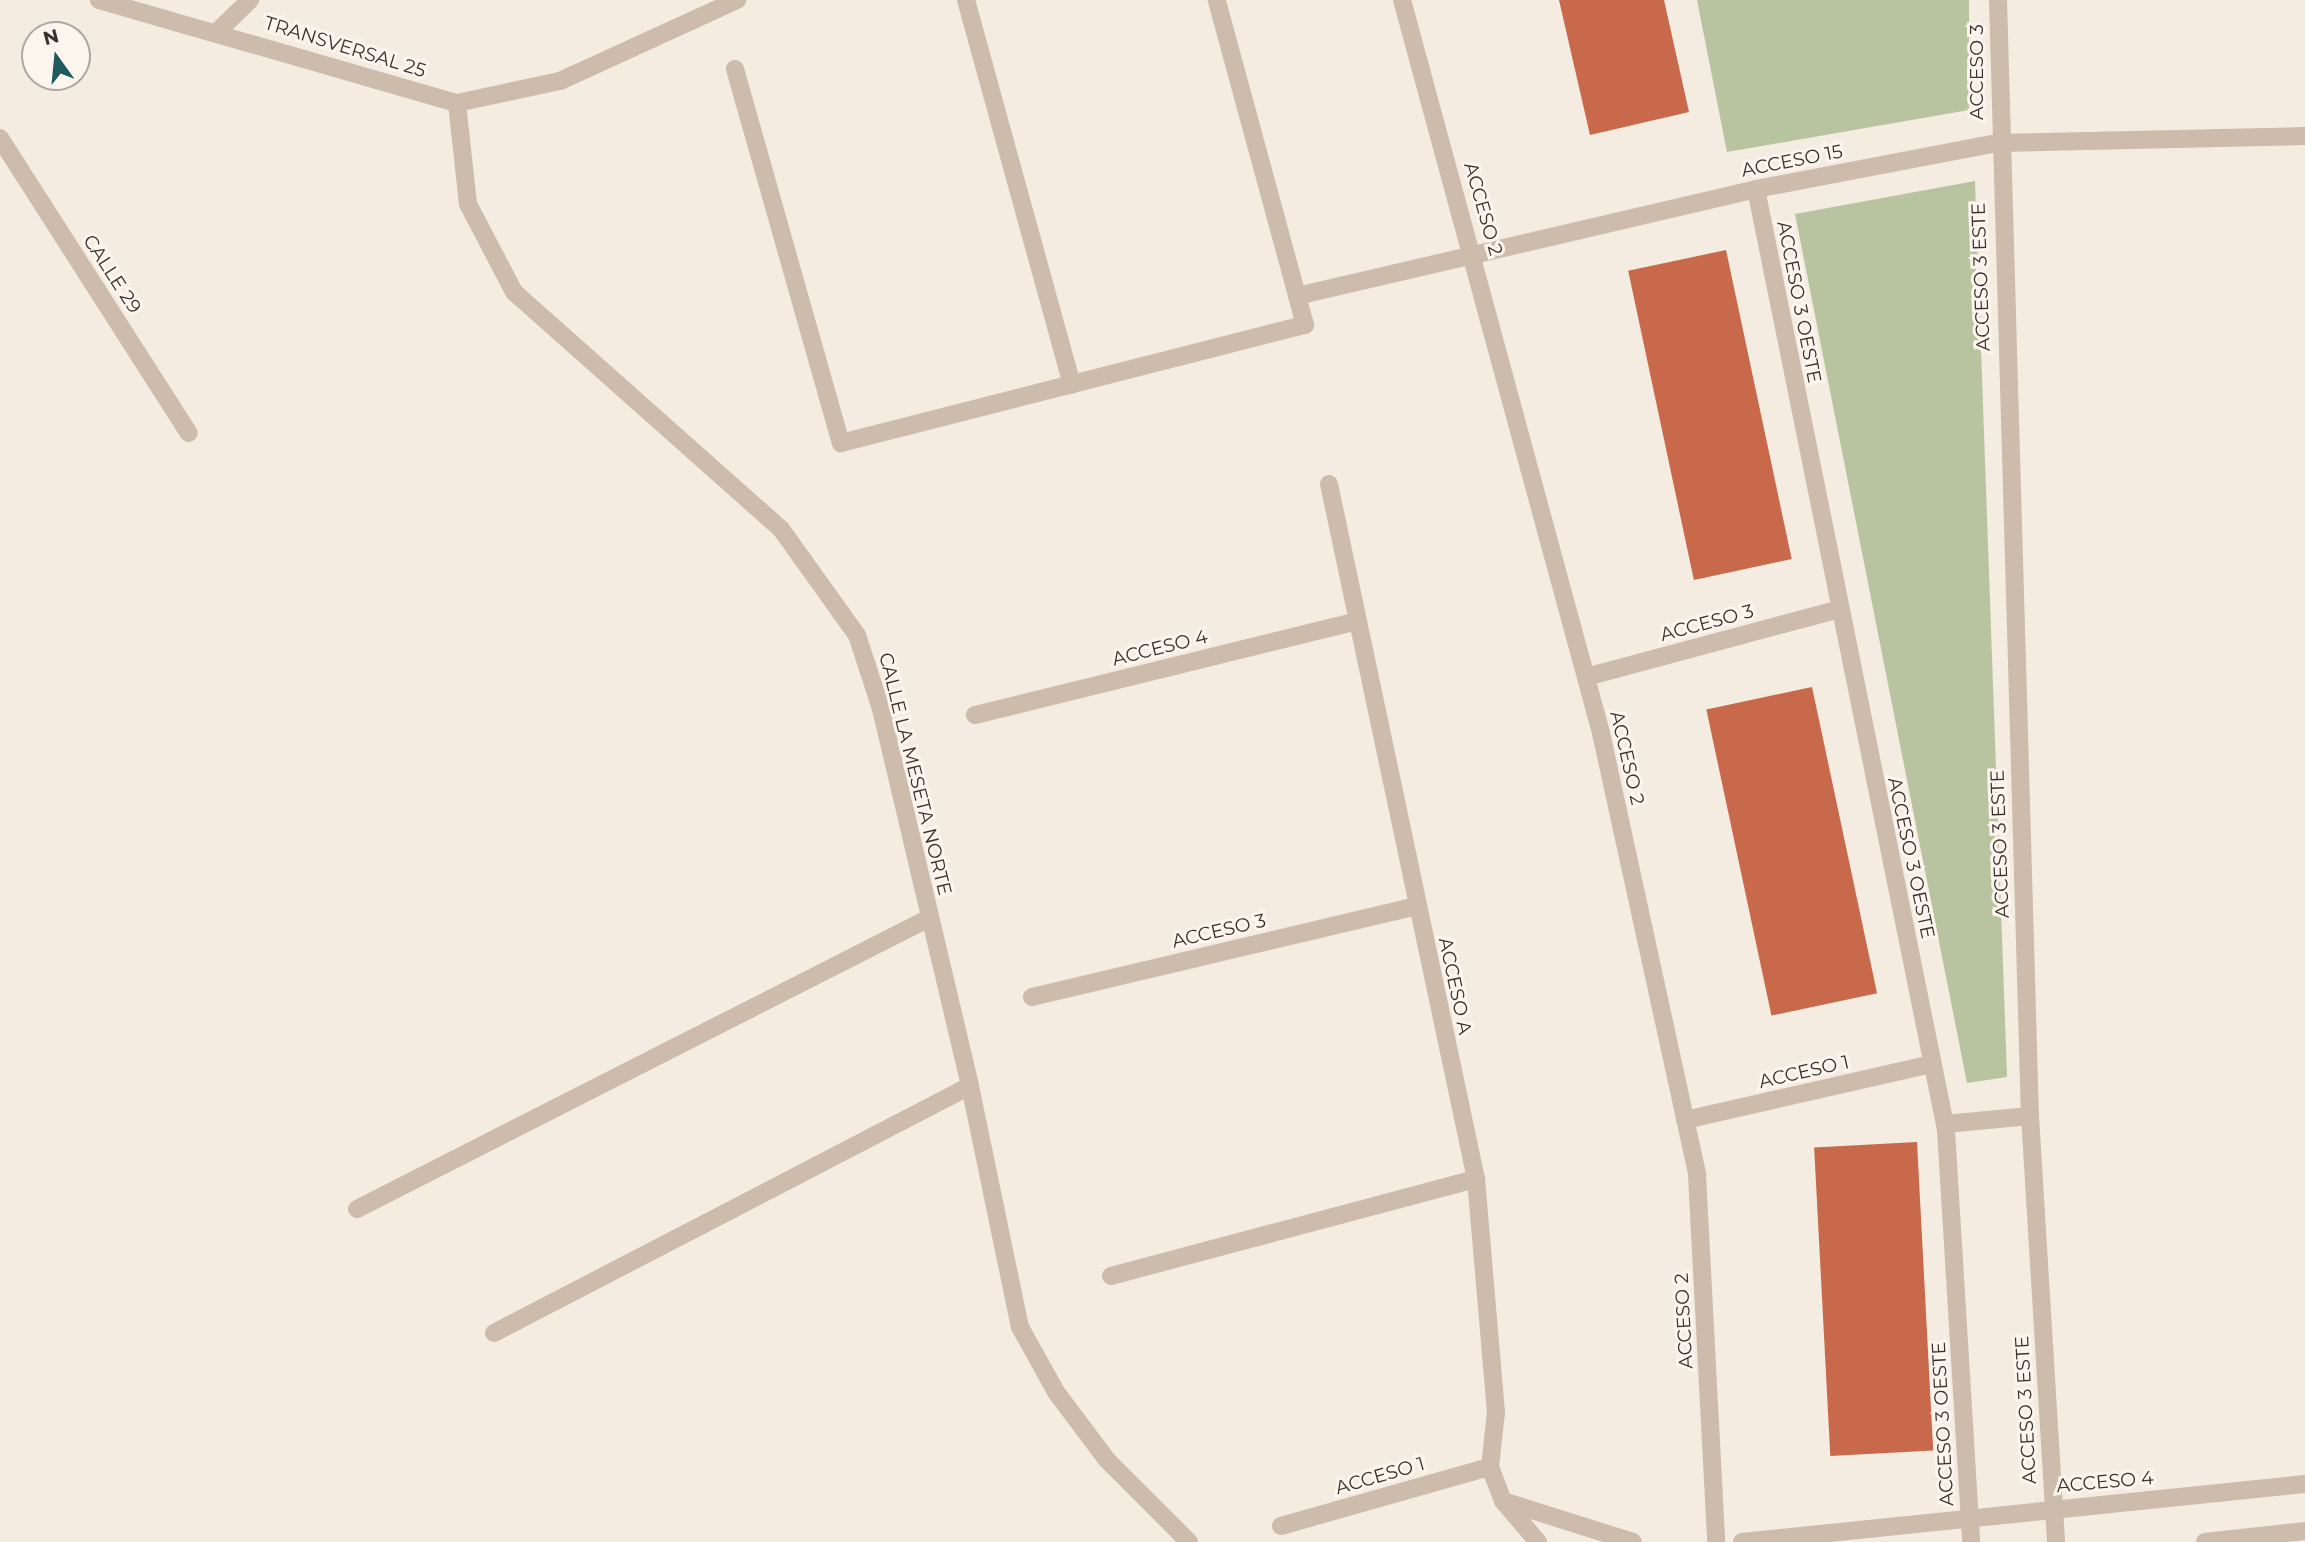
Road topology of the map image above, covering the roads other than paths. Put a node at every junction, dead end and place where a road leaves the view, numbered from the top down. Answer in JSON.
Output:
{"nodes":[{"id":1,"x":99,"y":0,"type":"edge"},
{"id":2,"x":250,"y":0,"type":"edge"},
{"id":3,"x":737,"y":0,"type":"edge"},
{"id":4,"x":966,"y":0,"type":"edge"},
{"id":5,"x":1217,"y":0,"type":"edge"},
{"id":6,"x":1402,"y":0,"type":"edge"},
{"id":7,"x":1997,"y":0,"type":"edge"},
{"id":8,"x":218,"y":32,"type":"junction"},
{"id":9,"x":735,"y":69,"type":"dead end"},
{"id":10,"x":457,"y":103,"type":"junction"},
{"id":11,"x":2305,"y":136,"type":"edge"},
{"id":12,"x":0,"y":138,"type":"edge"},
{"id":13,"x":1998,"y":143,"type":"junction"},
{"id":14,"x":1756,"y":189,"type":"junction"},
{"id":15,"x":1474,"y":252,"type":"junction"},
{"id":16,"x":1297,"y":296,"type":"junction"},
{"id":17,"x":1072,"y":385,"type":"junction"},
{"id":18,"x":189,"y":433,"type":"dead end"},
{"id":19,"x":1329,"y":484,"type":"dead end"},
{"id":20,"x":1839,"y":610,"type":"junction"},
{"id":21,"x":1355,"y":622,"type":"junction"},
{"id":22,"x":1586,"y":677,"type":"junction"},
{"id":23,"x":975,"y":715,"type":"dead end"},
{"id":24,"x":1416,"y":906,"type":"junction"},
{"id":25,"x":929,"y":918,"type":"junction"},
{"id":26,"x":1032,"y":998,"type":"dead end"},
{"id":27,"x":1932,"y":1064,"type":"junction"},
{"id":28,"x":970,"y":1086,"type":"junction"},
{"id":29,"x":2030,"y":1116,"type":"junction"},
{"id":30,"x":1685,"y":1120,"type":"junction"},
{"id":31,"x":1945,"y":1124,"type":"junction"},
{"id":32,"x":1476,"y":1179,"type":"junction"},
{"id":33,"x":357,"y":1209,"type":"dead end"},
{"id":34,"x":1111,"y":1276,"type":"dead end"},
{"id":35,"x":494,"y":1334,"type":"dead end"},
{"id":36,"x":1490,"y":1467,"type":"junction"},
{"id":37,"x":2305,"y":1484,"type":"edge"},
{"id":38,"x":1503,"y":1501,"type":"junction"},
{"id":39,"x":2052,"y":1508,"type":"junction"},
{"id":40,"x":1969,"y":1514,"type":"junction"},
{"id":41,"x":1281,"y":1526,"type":"dead end"},
{"id":42,"x":2305,"y":1531,"type":"edge"},
{"id":43,"x":1189,"y":1542,"type":"edge"},
{"id":44,"x":1538,"y":1542,"type":"edge"},
{"id":45,"x":1633,"y":1542,"type":"edge"},
{"id":46,"x":1716,"y":1542,"type":"edge"},
{"id":47,"x":1742,"y":1542,"type":"edge"},
{"id":48,"x":1972,"y":1542,"type":"edge"},
{"id":49,"x":2056,"y":1542,"type":"edge"},
{"id":50,"x":2205,"y":1542,"type":"edge"}],
"edges":[{"from":1,"to":8,"type":"street","name":"TRANSVERSAL 25"},
{"from":2,"to":8,"type":"street"},
{"from":3,"to":10,"type":"street"},
{"from":4,"to":17,"type":"street"},
{"from":5,"to":16,"type":"street"},
{"from":6,"to":15,"type":"street","name":"ACCESO 2"},
{"from":7,"to":13,"type":"street","name":"ACCESO 3"},
{"from":8,"to":10,"type":"street","name":"TRANSVERSAL 25"},
{"from":9,"to":17,"type":"street"},
{"from":10,"to":25,"type":"street","name":"CALLE LA MESETA NORTE"},
{"from":11,"to":13,"type":"street","name":"ACCESO 15"},
{"from":12,"to":18,"type":"street","name":"CALLE 29"},
{"from":13,"to":14,"type":"street","name":"ACCESO 15"},
{"from":13,"to":29,"type":"street","name":"ACCESO 3 ESTE"},
{"from":14,"to":15,"type":"street","name":"ACCESO 15"},
{"from":14,"to":20,"type":"street","name":"ACCESO 3 OESTE"},
{"from":15,"to":16,"type":"street","name":"ACCESO 15"},
{"from":15,"to":22,"type":"street","name":"ACCESO 2"},
{"from":16,"to":17,"type":"street"},
{"from":19,"to":21,"type":"street","name":"ACCESO A"},
{"from":20,"to":22,"type":"street","name":"ACCESO 3"},
{"from":20,"to":27,"type":"street","name":"ACCESO 3 OESTE"},
{"from":21,"to":23,"type":"street","name":"ACCESO 4"},
{"from":21,"to":24,"type":"street","name":"ACCESO A"},
{"from":22,"to":30,"type":"street","name":"ACCESO 2"},
{"from":24,"to":26,"type":"street","name":"ACCESO 3"},
{"from":24,"to":32,"type":"street","name":"ACCESO A"},
{"from":25,"to":28,"type":"street","name":"CALLE LA MESETA NORTE"},
{"from":25,"to":33,"type":"street"},
{"from":27,"to":30,"type":"street","name":"ACCESO 1"},
{"from":27,"to":31,"type":"street","name":"ACCESO 3 OESTE"},
{"from":28,"to":35,"type":"street"},
{"from":28,"to":43,"type":"street","name":"CALLE LA MESETA NORTE"},
{"from":29,"to":31,"type":"street"},
{"from":29,"to":39,"type":"street","name":"ACCESO 3 ESTE"},
{"from":30,"to":46,"type":"street","name":"ACCESO 2"},
{"from":31,"to":40,"type":"street","name":"ACCESO 3 OESTE"},
{"from":32,"to":34,"type":"street"},
{"from":32,"to":36,"type":"street","name":"ACCESO A"},
{"from":36,"to":38,"type":"street","name":"ACCESO A"},
{"from":36,"to":41,"type":"street","name":"ACCESO 1"},
{"from":37,"to":39,"type":"street","name":"ACCESO 4"},
{"from":38,"to":44,"type":"street"},
{"from":38,"to":45,"type":"street"},
{"from":39,"to":40,"type":"street","name":"ACCESO 4"},
{"from":39,"to":49,"type":"street","name":"ACCESO 3 ESTE"},
{"from":40,"to":47,"type":"street","name":"ACCESO 4"},
{"from":40,"to":48,"type":"street","name":"ACCESO 3 OESTE"},
{"from":42,"to":50,"type":"street"}]}
